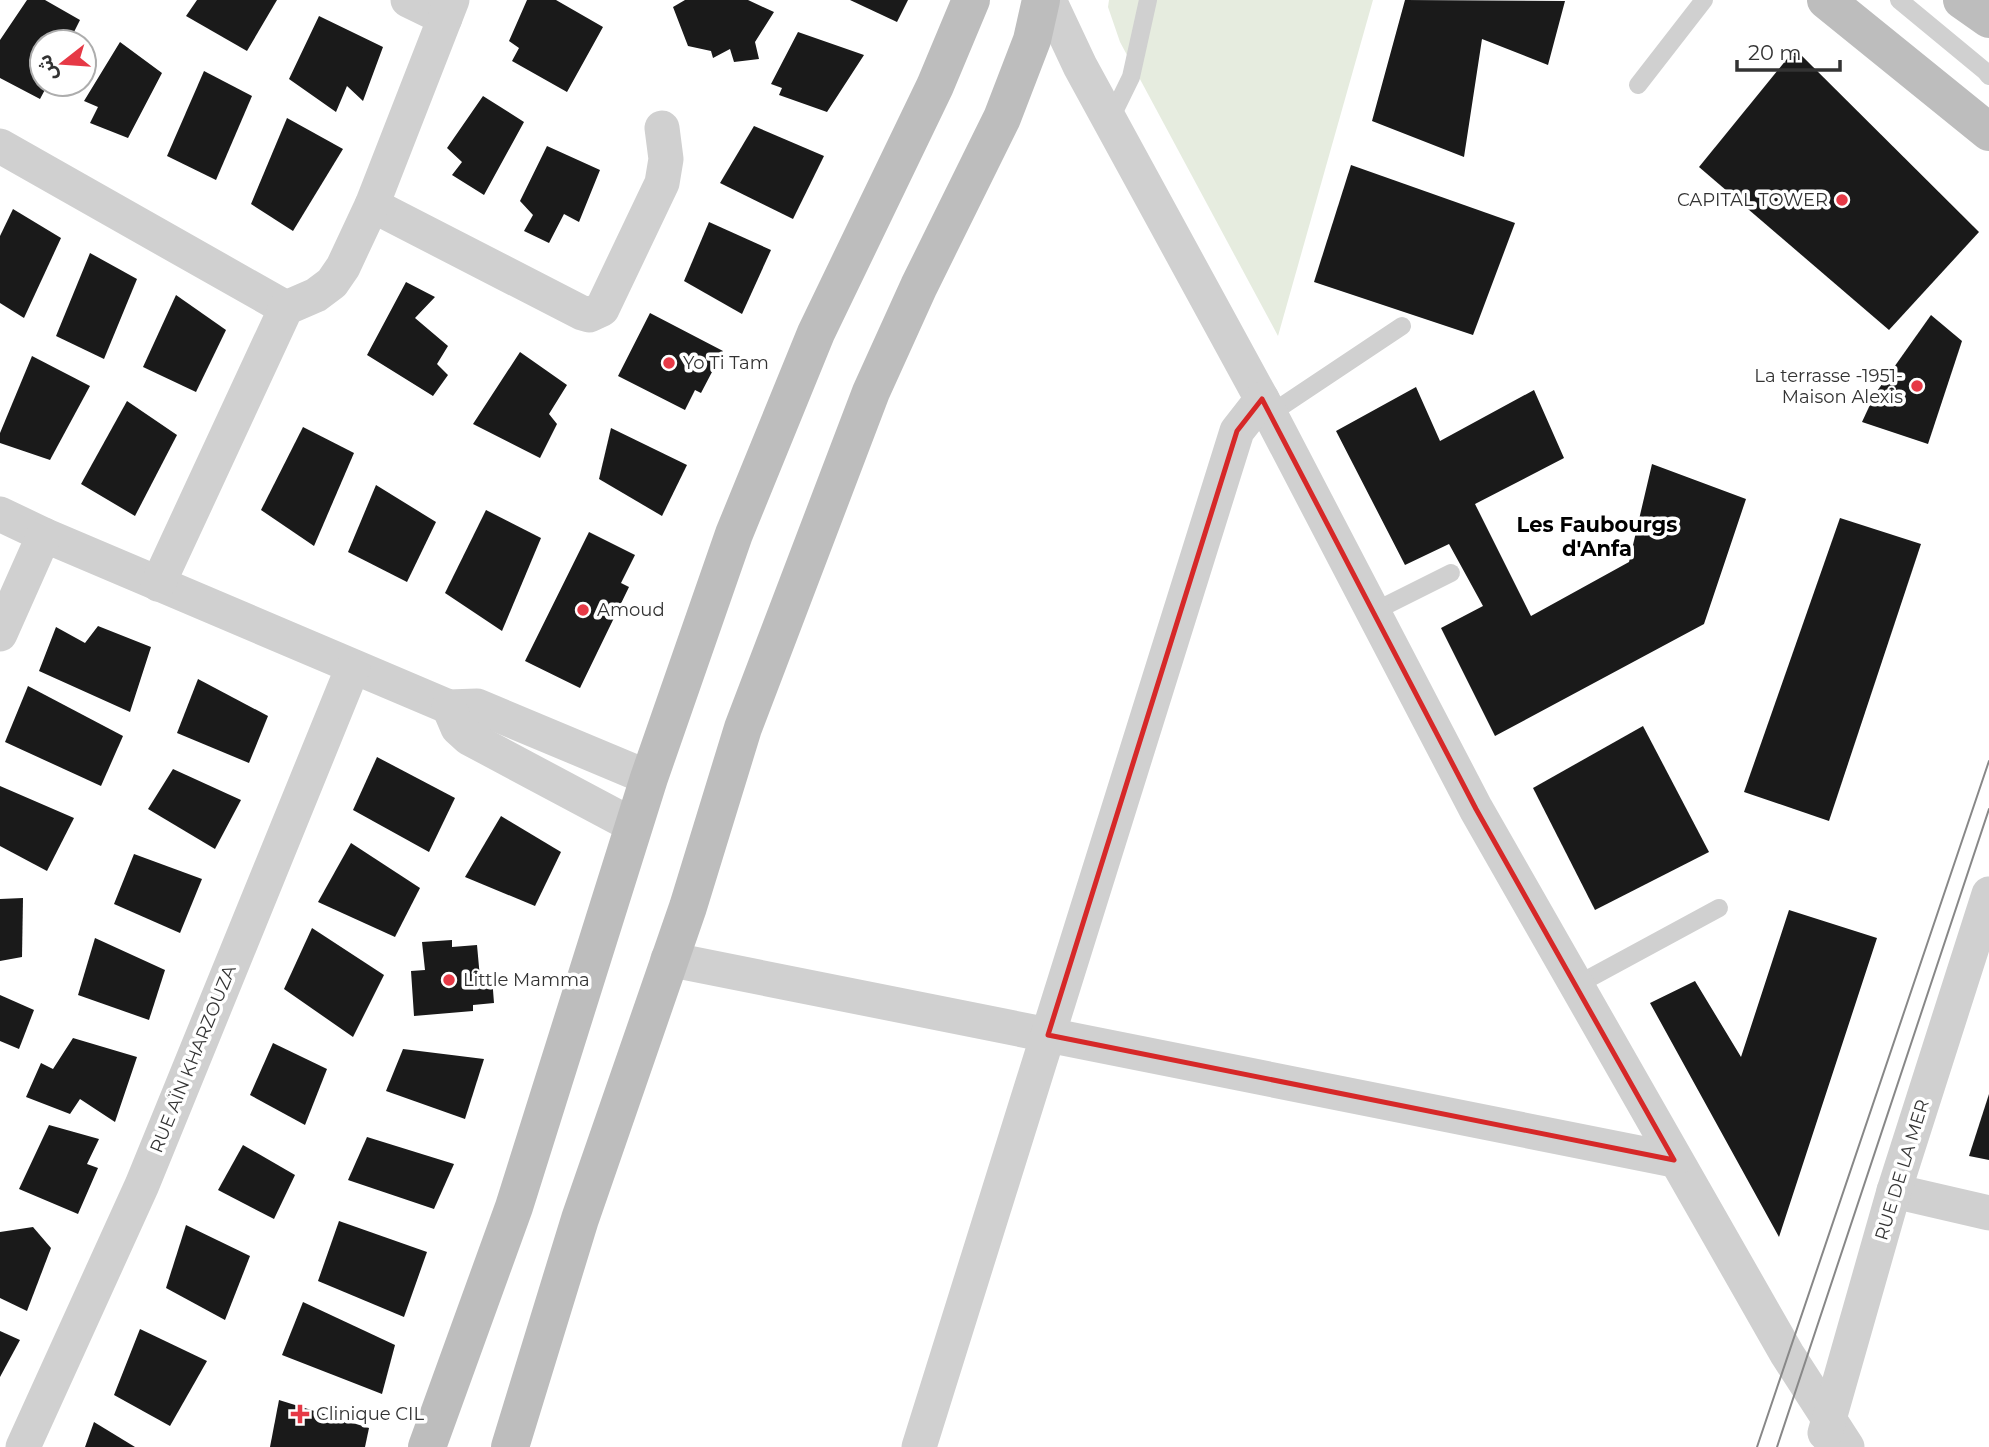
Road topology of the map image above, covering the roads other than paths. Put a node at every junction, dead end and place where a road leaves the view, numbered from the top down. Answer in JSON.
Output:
{"nodes":[{"id":1,"x":408,"y":0,"type":"edge"},
{"id":2,"x":971,"y":0,"type":"edge"},
{"id":3,"x":1041,"y":0,"type":"edge"},
{"id":4,"x":1049,"y":0,"type":"edge"},
{"id":5,"x":1148,"y":0,"type":"edge"},
{"id":6,"x":1704,"y":0,"type":"edge"},
{"id":7,"x":1826,"y":0,"type":"edge"},
{"id":8,"x":1899,"y":0,"type":"edge"},
{"id":9,"x":1962,"y":0,"type":"edge"},
{"id":10,"x":449,"y":9,"type":"edge"},
{"id":11,"x":1989,"y":19,"type":"edge"},
{"id":12,"x":1988,"y":73,"type":"edge"},
{"id":13,"x":1638,"y":85,"type":"dead end"},
{"id":14,"x":1110,"y":120,"type":"junction"},
{"id":15,"x":662,"y":128,"type":"dead end"},
{"id":16,"x":1989,"y":132,"type":"edge"},
{"id":17,"x":0,"y":146,"type":"edge"},
{"id":18,"x":372,"y":205,"type":"junction"},
{"id":19,"x":286,"y":308,"type":"junction"},
{"id":20,"x":1402,"y":326,"type":"dead end"},
{"id":21,"x":1266,"y":406,"type":"junction"},
{"id":22,"x":0,"y":514,"type":"edge"},
{"id":23,"x":44,"y":535,"type":"junction"},
{"id":24,"x":1451,"y":573,"type":"dead end"},
{"id":25,"x":158,"y":584,"type":"junction"},
{"id":26,"x":1373,"y":612,"type":"junction"},
{"id":27,"x":0,"y":634,"type":"edge"},
{"id":28,"x":353,"y":667,"type":"junction"},
{"id":29,"x":449,"y":707,"type":"junction"},
{"id":30,"x":649,"y":778,"type":"junction"},
{"id":31,"x":634,"y":826,"type":"junction"},
{"id":32,"x":1989,"y":894,"type":"edge"},
{"id":33,"x":1719,"y":908,"type":"dead end"},
{"id":34,"x":668,"y":959,"type":"junction"},
{"id":35,"x":1575,"y":986,"type":"junction"},
{"id":36,"x":1048,"y":1035,"type":"junction"},
{"id":37,"x":1674,"y":1160,"type":"junction"},
{"id":38,"x":1894,"y":1191,"type":"junction"},
{"id":39,"x":1989,"y":1213,"type":"edge"},
{"id":40,"x":1833,"y":1438,"type":"edge"},
{"id":41,"x":23,"y":1447,"type":"edge"},
{"id":42,"x":427,"y":1447,"type":"edge"},
{"id":43,"x":510,"y":1447,"type":"edge"},
{"id":44,"x":919,"y":1447,"type":"edge"}],
"edges":[{"from":1,"to":10,"type":"street"},
{"from":2,"to":30,"type":"main road"},
{"from":3,"to":34,"type":"main road"},
{"from":4,"to":14,"type":"street"},
{"from":5,"to":14,"type":"lane"},
{"from":6,"to":13,"type":"lane"},
{"from":7,"to":16,"type":"main road"},
{"from":8,"to":12,"type":"lane"},
{"from":9,"to":11,"type":"main road"},
{"from":10,"to":18,"type":"street"},
{"from":14,"to":21,"type":"street"},
{"from":15,"to":18,"type":"street"},
{"from":17,"to":19,"type":"street"},
{"from":18,"to":19,"type":"street"},
{"from":19,"to":25,"type":"street"},
{"from":20,"to":21,"type":"lane"},
{"from":21,"to":26,"type":"street"},
{"from":21,"to":36,"type":"street"},
{"from":22,"to":23,"type":"street"},
{"from":23,"to":25,"type":"street"},
{"from":23,"to":27,"type":"street"},
{"from":24,"to":26,"type":"lane"},
{"from":25,"to":28,"type":"street"},
{"from":26,"to":35,"type":"street"},
{"from":28,"to":29,"type":"street"},
{"from":28,"to":41,"type":"street","name":"RUE AÏN KHARZOUZA"},
{"from":29,"to":30,"type":"street"},
{"from":29,"to":31,"type":"street"},
{"from":30,"to":31,"type":"main road"},
{"from":31,"to":42,"type":"main road"},
{"from":32,"to":38,"type":"street","name":"RUE DE LA MER"},
{"from":33,"to":35,"type":"lane"},
{"from":34,"to":36,"type":"street"},
{"from":34,"to":43,"type":"main road"},
{"from":35,"to":37,"type":"street"},
{"from":36,"to":37,"type":"street"},
{"from":36,"to":44,"type":"street"},
{"from":37,"to":40,"type":"street"},
{"from":38,"to":39,"type":"street"},
{"from":38,"to":40,"type":"street","name":"RUE DE LA MER"}]}
